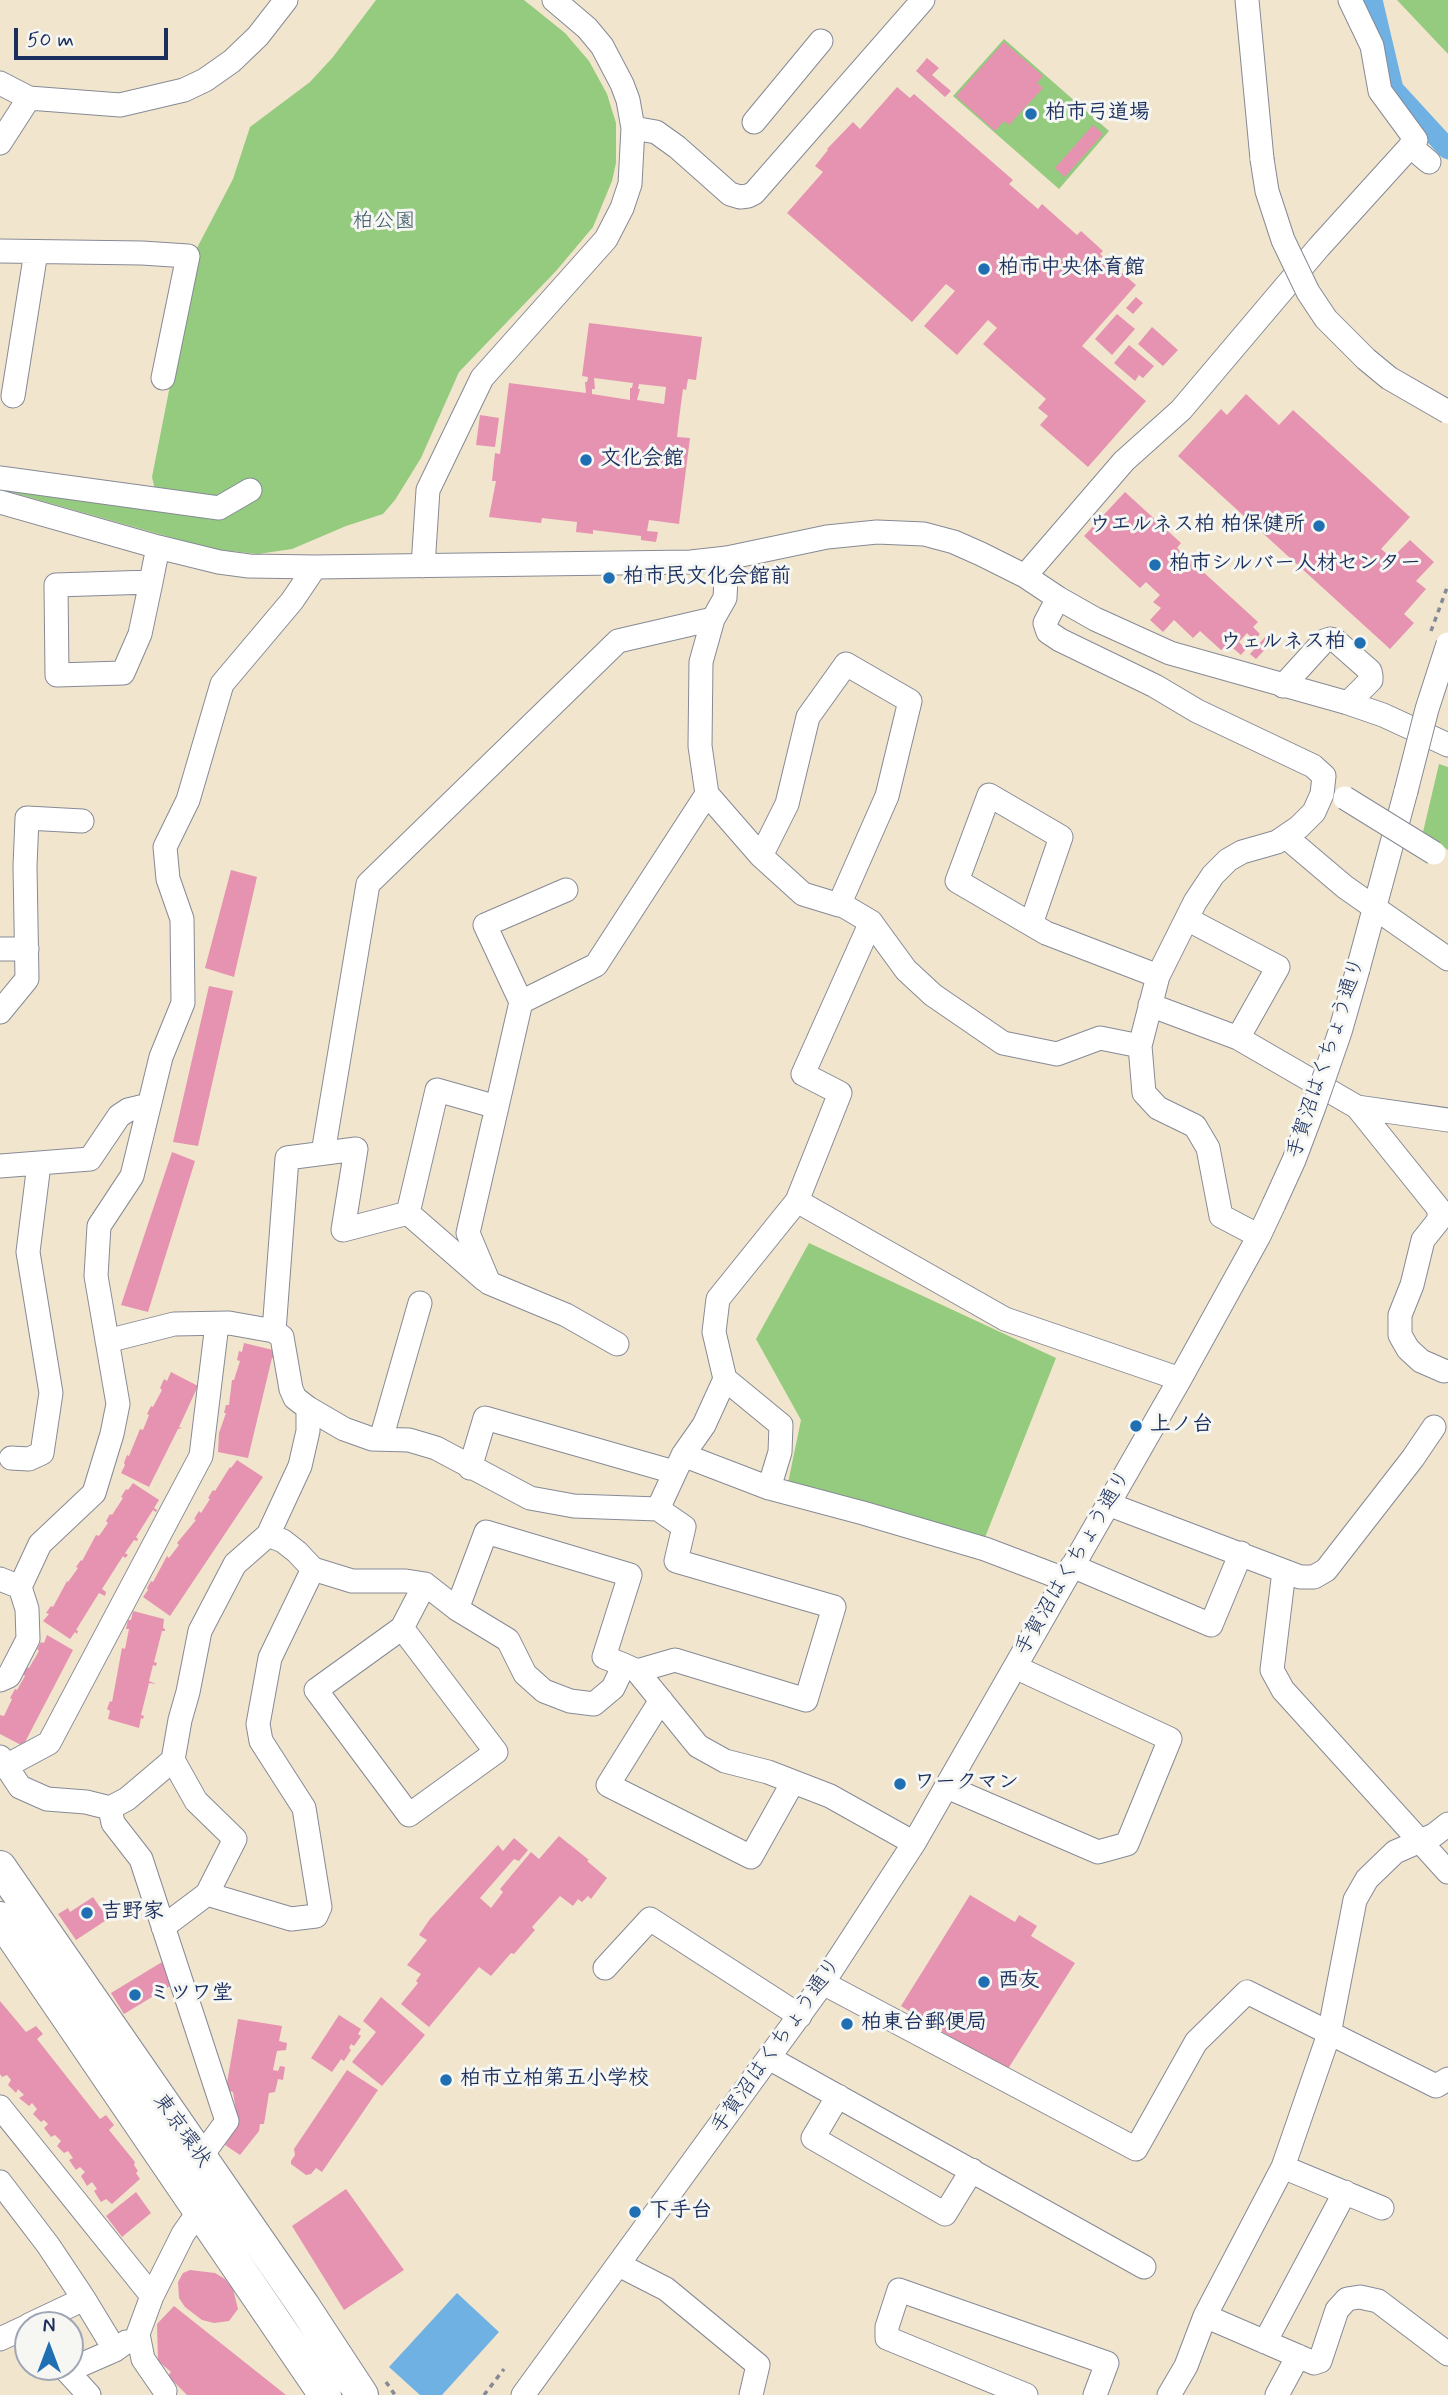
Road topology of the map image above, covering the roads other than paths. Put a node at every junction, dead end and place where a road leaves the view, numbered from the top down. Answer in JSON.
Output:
{"nodes":[{"id":1,"x":286,"y":0,"type":"edge"},
{"id":2,"x":554,"y":0,"type":"edge"},
{"id":3,"x":923,"y":0,"type":"edge"},
{"id":4,"x":1247,"y":0,"type":"edge"},
{"id":5,"x":1350,"y":0,"type":"edge"},
{"id":6,"x":821,"y":41,"type":"dead end"},
{"id":7,"x":0,"y":83,"type":"edge"},
{"id":8,"x":29,"y":98,"type":"junction"},
{"id":9,"x":754,"y":122,"type":"dead end"},
{"id":10,"x":633,"y":128,"type":"junction"},
{"id":11,"x":0,"y":143,"type":"edge"},
{"id":12,"x":1410,"y":146,"type":"junction"},
{"id":13,"x":1429,"y":162,"type":"dead end"},
{"id":14,"x":0,"y":251,"type":"edge"},
{"id":15,"x":36,"y":252,"type":"junction"},
{"id":16,"x":163,"y":377,"type":"dead end"},
{"id":17,"x":13,"y":396,"type":"dead end"},
{"id":18,"x":1448,"y":412,"type":"edge"},
{"id":19,"x":0,"y":478,"type":"edge"},
{"id":20,"x":250,"y":490,"type":"dead end"},
{"id":21,"x":0,"y":502,"type":"edge"},
{"id":22,"x":158,"y":547,"type":"junction"},
{"id":23,"x":727,"y":558,"type":"junction"},
{"id":24,"x":423,"y":566,"type":"junction"},
{"id":25,"x":315,"y":567,"type":"junction"},
{"id":26,"x":1025,"y":576,"type":"junction"},
{"id":27,"x":151,"y":582,"type":"junction"},
{"id":28,"x":1058,"y":598,"type":"junction"},
{"id":29,"x":713,"y":619,"type":"junction"},
{"id":30,"x":1448,"y":644,"type":"edge"},
{"id":31,"x":1283,"y":686,"type":"junction"},
{"id":32,"x":1348,"y":703,"type":"junction"},
{"id":33,"x":1448,"y":745,"type":"edge"},
{"id":34,"x":1324,"y":776,"type":"junction"},
{"id":35,"x":708,"y":794,"type":"junction"},
{"id":36,"x":82,"y":821,"type":"dead end"},
{"id":37,"x":1286,"y":837,"type":"junction"},
{"id":38,"x":761,"y":856,"type":"junction"},
{"id":39,"x":1441,"y":857,"type":"edge"},
{"id":40,"x":566,"y":890,"type":"dead end"},
{"id":41,"x":839,"y":905,"type":"junction"},
{"id":42,"x":1375,"y":908,"type":"junction"},
{"id":43,"x":1187,"y":919,"type":"junction"},
{"id":44,"x":871,"y":922,"type":"junction"},
{"id":45,"x":1031,"y":924,"type":"junction"},
{"id":46,"x":0,"y":949,"type":"edge"},
{"id":47,"x":27,"y":949,"type":"junction"},
{"id":48,"x":1448,"y":959,"type":"edge"},
{"id":49,"x":1158,"y":976,"type":"junction"},
{"id":50,"x":521,"y":1002,"type":"junction"},
{"id":51,"x":1150,"y":1005,"type":"junction"},
{"id":52,"x":0,"y":1012,"type":"edge"},
{"id":53,"x":1238,"y":1038,"type":"junction"},
{"id":54,"x":1140,"y":1046,"type":"junction"},
{"id":55,"x":149,"y":1105,"type":"junction"},
{"id":56,"x":497,"y":1107,"type":"junction"},
{"id":57,"x":1357,"y":1107,"type":"junction"},
{"id":58,"x":1448,"y":1120,"type":"edge"},
{"id":59,"x":323,"y":1153,"type":"junction"},
{"id":60,"x":39,"y":1164,"type":"junction"},
{"id":61,"x":0,"y":1166,"type":"edge"},
{"id":62,"x":797,"y":1201,"type":"junction"},
{"id":63,"x":408,"y":1213,"type":"junction"},
{"id":64,"x":1259,"y":1236,"type":"junction"},
{"id":65,"x":489,"y":1283,"type":"junction"},
{"id":66,"x":420,"y":1303,"type":"dead end"},
{"id":67,"x":217,"y":1324,"type":"junction"},
{"id":68,"x":274,"y":1331,"type":"junction"},
{"id":69,"x":107,"y":1341,"type":"junction"},
{"id":70,"x":617,"y":1344,"type":"dead end"},
{"id":71,"x":1444,"y":1371,"type":"dead end"},
{"id":72,"x":725,"y":1379,"type":"junction"},
{"id":73,"x":1180,"y":1379,"type":"junction"},
{"id":74,"x":307,"y":1408,"type":"junction"},
{"id":75,"x":1434,"y":1427,"type":"dead end"},
{"id":76,"x":381,"y":1439,"type":"junction"},
{"id":77,"x":4,"y":1457,"type":"edge"},
{"id":78,"x":679,"y":1463,"type":"junction"},
{"id":79,"x":470,"y":1468,"type":"junction"},
{"id":80,"x":769,"y":1488,"type":"junction"},
{"id":81,"x":1108,"y":1504,"type":"junction"},
{"id":82,"x":658,"y":1509,"type":"junction"},
{"id":83,"x":268,"y":1535,"type":"junction"},
{"id":84,"x":1241,"y":1553,"type":"junction"},
{"id":85,"x":313,"y":1569,"type":"junction"},
{"id":86,"x":1284,"y":1571,"type":"junction"},
{"id":87,"x":1068,"y":1573,"type":"junction"},
{"id":88,"x":10,"y":1583,"type":"edge"},
{"id":89,"x":425,"y":1584,"type":"junction"},
{"id":90,"x":457,"y":1609,"type":"junction"},
{"id":91,"x":402,"y":1628,"type":"junction"},
{"id":92,"x":1014,"y":1667,"type":"junction"},
{"id":93,"x":631,"y":1668,"type":"junction"},
{"id":94,"x":0,"y":1680,"type":"edge"},
{"id":95,"x":661,"y":1700,"type":"junction"},
{"id":96,"x":173,"y":1760,"type":"junction"},
{"id":97,"x":3,"y":1762,"type":"edge"},
{"id":98,"x":793,"y":1782,"type":"junction"},
{"id":99,"x":947,"y":1787,"type":"junction"},
{"id":100,"x":110,"y":1808,"type":"junction"},
{"id":101,"x":1448,"y":1824,"type":"edge"},
{"id":102,"x":1421,"y":1840,"type":"junction"},
{"id":103,"x":914,"y":1843,"type":"junction"},
{"id":104,"x":0,"y":1867,"type":"edge"},
{"id":105,"x":1448,"y":1872,"type":"edge"},
{"id":106,"x":207,"y":1895,"type":"junction"},
{"id":107,"x":0,"y":1918,"type":"edge"},
{"id":108,"x":163,"y":1927,"type":"junction"},
{"id":109,"x":605,"y":1968,"type":"dead end"},
{"id":110,"x":823,"y":1983,"type":"junction"},
{"id":111,"x":800,"y":2016,"type":"junction"},
{"id":112,"x":1329,"y":2034,"type":"junction"},
{"id":113,"x":769,"y":2058,"type":"junction"},
{"id":114,"x":1448,"y":2079,"type":"edge"},
{"id":115,"x":838,"y":2096,"type":"junction"},
{"id":116,"x":0,"y":2106,"type":"edge"},
{"id":117,"x":200,"y":2158,"type":"junction"},
{"id":118,"x":1283,"y":2167,"type":"junction"},
{"id":119,"x":972,"y":2171,"type":"junction"},
{"id":120,"x":0,"y":2182,"type":"edge"},
{"id":121,"x":1345,"y":2192,"type":"junction"},
{"id":122,"x":1382,"y":2208,"type":"dead end"},
{"id":123,"x":201,"y":2210,"type":"junction"},
{"id":124,"x":619,"y":2265,"type":"junction"},
{"id":125,"x":1144,"y":2267,"type":"dead end"},
{"id":126,"x":152,"y":2296,"type":"junction"},
{"id":127,"x":84,"y":2299,"type":"junction"},
{"id":128,"x":59,"y":2311,"type":"edge"},
{"id":129,"x":1205,"y":2316,"type":"junction"},
{"id":130,"x":138,"y":2334,"type":"junction"},
{"id":131,"x":1265,"y":2342,"type":"junction"},
{"id":132,"x":114,"y":2350,"type":"junction"},
{"id":133,"x":1448,"y":2354,"type":"edge"},
{"id":134,"x":1298,"y":2356,"type":"junction"},
{"id":135,"x":372,"y":2386,"type":"edge"},
{"id":136,"x":165,"y":2391,"type":"dead end"},
{"id":137,"x":82,"y":2392,"type":"edge"},
{"id":138,"x":325,"y":2395,"type":"edge"},
{"id":139,"x":523,"y":2395,"type":"edge"},
{"id":140,"x":751,"y":2395,"type":"edge"},
{"id":141,"x":1026,"y":2395,"type":"edge"},
{"id":142,"x":1096,"y":2395,"type":"edge"},
{"id":143,"x":1170,"y":2395,"type":"edge"},
{"id":144,"x":1277,"y":2395,"type":"edge"}],
"edges":[{"from":1,"to":8,"type":"street"},
{"from":2,"to":10,"type":"street"},
{"from":3,"to":10,"type":"street"},
{"from":4,"to":18,"type":"street","bridge":true},
{"from":5,"to":12,"type":"street"},
{"from":6,"to":9,"type":"street"},
{"from":7,"to":8,"type":"street"},
{"from":8,"to":11,"type":"street"},
{"from":10,"to":24,"type":"street"},
{"from":12,"to":13,"type":"street"},
{"from":12,"to":26,"type":"street"},
{"from":14,"to":15,"type":"street"},
{"from":15,"to":16,"type":"street"},
{"from":15,"to":17,"type":"street"},
{"from":19,"to":20,"type":"street"},
{"from":21,"to":22,"type":"street"},
{"from":22,"to":25,"type":"street"},
{"from":22,"to":27,"type":"street"},
{"from":23,"to":24,"type":"street"},
{"from":23,"to":26,"type":"street"},
{"from":23,"to":29,"type":"street"},
{"from":24,"to":25,"type":"street"},
{"from":25,"to":55,"type":"street"},
{"from":26,"to":28,"type":"street"},
{"from":27,"to":27,"type":"street"},
{"from":28,"to":31,"type":"street"},
{"from":28,"to":34,"type":"street"},
{"from":29,"to":35,"type":"street"},
{"from":29,"to":59,"type":"street"},
{"from":30,"to":42,"type":"street","name":"手賀沼はくちょう通り","bridge":true},
{"from":31,"to":32,"type":"street"},
{"from":31,"to":32,"type":"street"},
{"from":32,"to":33,"type":"street"},
{"from":34,"to":37,"type":"street"},
{"from":34,"to":39,"type":"street","bridge":true},
{"from":35,"to":38,"type":"street"},
{"from":35,"to":50,"type":"street"},
{"from":36,"to":47,"type":"street"},
{"from":37,"to":42,"type":"street"},
{"from":37,"to":43,"type":"street"},
{"from":38,"to":41,"type":"street"},
{"from":38,"to":41,"type":"street"},
{"from":40,"to":50,"type":"street"},
{"from":41,"to":44,"type":"street"},
{"from":42,"to":48,"type":"street"},
{"from":42,"to":64,"type":"street","name":"手賀沼はくちょう通り","bridge":true},
{"from":43,"to":49,"type":"street"},
{"from":43,"to":53,"type":"street"},
{"from":44,"to":54,"type":"street"},
{"from":44,"to":62,"type":"street"},
{"from":45,"to":45,"type":"street"},
{"from":45,"to":49,"type":"street"},
{"from":46,"to":47,"type":"street"},
{"from":47,"to":52,"type":"street"},
{"from":49,"to":51,"type":"street"},
{"from":50,"to":56,"type":"street"},
{"from":51,"to":53,"type":"street"},
{"from":51,"to":54,"type":"street"},
{"from":53,"to":57,"type":"street"},
{"from":54,"to":64,"type":"street"},
{"from":55,"to":60,"type":"street"},
{"from":55,"to":69,"type":"street"},
{"from":56,"to":63,"type":"street"},
{"from":56,"to":65,"type":"street"},
{"from":57,"to":58,"type":"street"},
{"from":57,"to":71,"type":"street"},
{"from":59,"to":63,"type":"street"},
{"from":59,"to":68,"type":"street"},
{"from":60,"to":61,"type":"street"},
{"from":60,"to":77,"type":"street"},
{"from":62,"to":72,"type":"street"},
{"from":62,"to":73,"type":"street"},
{"from":63,"to":65,"type":"street"},
{"from":64,"to":73,"type":"street","name":"手賀沼はくちょう通り"},
{"from":65,"to":70,"type":"street"},
{"from":66,"to":76,"type":"street"},
{"from":67,"to":68,"type":"street"},
{"from":67,"to":69,"type":"street"},
{"from":67,"to":97,"type":"street"},
{"from":68,"to":74,"type":"street"},
{"from":69,"to":88,"type":"street"},
{"from":72,"to":78,"type":"street"},
{"from":72,"to":80,"type":"street"},
{"from":73,"to":81,"type":"street","name":"手賀沼はくちょう通り"},
{"from":74,"to":76,"type":"street"},
{"from":74,"to":83,"type":"street"},
{"from":75,"to":86,"type":"street"},
{"from":76,"to":79,"type":"street"},
{"from":78,"to":79,"type":"street"},
{"from":78,"to":80,"type":"street"},
{"from":78,"to":82,"type":"street"},
{"from":79,"to":82,"type":"street"},
{"from":80,"to":87,"type":"street"},
{"from":81,"to":84,"type":"street"},
{"from":81,"to":87,"type":"street","name":"手賀沼はくちょう通り"},
{"from":82,"to":93,"type":"street"},
{"from":83,"to":85,"type":"street"},
{"from":83,"to":96,"type":"street"},
{"from":84,"to":86,"type":"street"},
{"from":84,"to":87,"type":"street"},
{"from":85,"to":89,"type":"street"},
{"from":85,"to":106,"type":"street"},
{"from":86,"to":102,"type":"street"},
{"from":87,"to":92,"type":"street","name":"手賀沼はくちょう通り"},
{"from":88,"to":94,"type":"street"},
{"from":89,"to":90,"type":"street"},
{"from":89,"to":91,"type":"street"},
{"from":90,"to":93,"type":"street"},
{"from":90,"to":93,"type":"street"},
{"from":91,"to":91,"type":"street"},
{"from":92,"to":99,"type":"street","name":"手賀沼はくちょう通り"},
{"from":92,"to":99,"type":"street"},
{"from":93,"to":95,"type":"street"},
{"from":95,"to":98,"type":"street"},
{"from":95,"to":98,"type":"street"},
{"from":96,"to":100,"type":"street"},
{"from":96,"to":106,"type":"street"},
{"from":97,"to":100,"type":"street"},
{"from":98,"to":103,"type":"street"},
{"from":99,"to":103,"type":"street","name":"手賀沼はくちょう通り"},
{"from":100,"to":108,"type":"street"},
{"from":101,"to":102,"type":"street"},
{"from":102,"to":105,"type":"street"},
{"from":102,"to":112,"type":"street"},
{"from":103,"to":110,"type":"street","name":"手賀沼はくちょう通り"},
{"from":104,"to":117,"type":"highway","name":"東京環状"},
{"from":106,"to":108,"type":"street"},
{"from":107,"to":123,"type":"highway","name":"東京環状"},
{"from":108,"to":117,"type":"street"},
{"from":109,"to":111,"type":"street"},
{"from":110,"to":111,"type":"street","name":"手賀沼はくちょう通り"},
{"from":110,"to":112,"type":"street"},
{"from":111,"to":113,"type":"street","name":"手賀沼はくちょう通り"},
{"from":112,"to":114,"type":"street"},
{"from":112,"to":118,"type":"street"},
{"from":113,"to":115,"type":"street"},
{"from":113,"to":124,"type":"street","name":"手賀沼はくちょう通り"},
{"from":115,"to":119,"type":"street"},
{"from":115,"to":119,"type":"street"},
{"from":116,"to":126,"type":"street"},
{"from":117,"to":135,"type":"highway","name":"東京環状"},
{"from":118,"to":121,"type":"street"},
{"from":118,"to":129,"type":"street"},
{"from":119,"to":125,"type":"street"},
{"from":120,"to":127,"type":"street"},
{"from":121,"to":122,"type":"street"},
{"from":121,"to":131,"type":"street"},
{"from":123,"to":126,"type":"street"},
{"from":123,"to":138,"type":"highway","name":"東京環状"},
{"from":124,"to":139,"type":"street","name":"手賀沼はくちょう通り"},
{"from":124,"to":140,"type":"street"},
{"from":126,"to":130,"type":"street"},
{"from":127,"to":128,"type":"street"},
{"from":127,"to":132,"type":"street"},
{"from":129,"to":131,"type":"street"},
{"from":129,"to":143,"type":"street"},
{"from":130,"to":132,"type":"street"},
{"from":130,"to":136,"type":"street"},
{"from":131,"to":134,"type":"street"},
{"from":132,"to":137,"type":"street"},
{"from":133,"to":134,"type":"street"},
{"from":134,"to":144,"type":"street"},
{"from":141,"to":142,"type":"street"}]}
